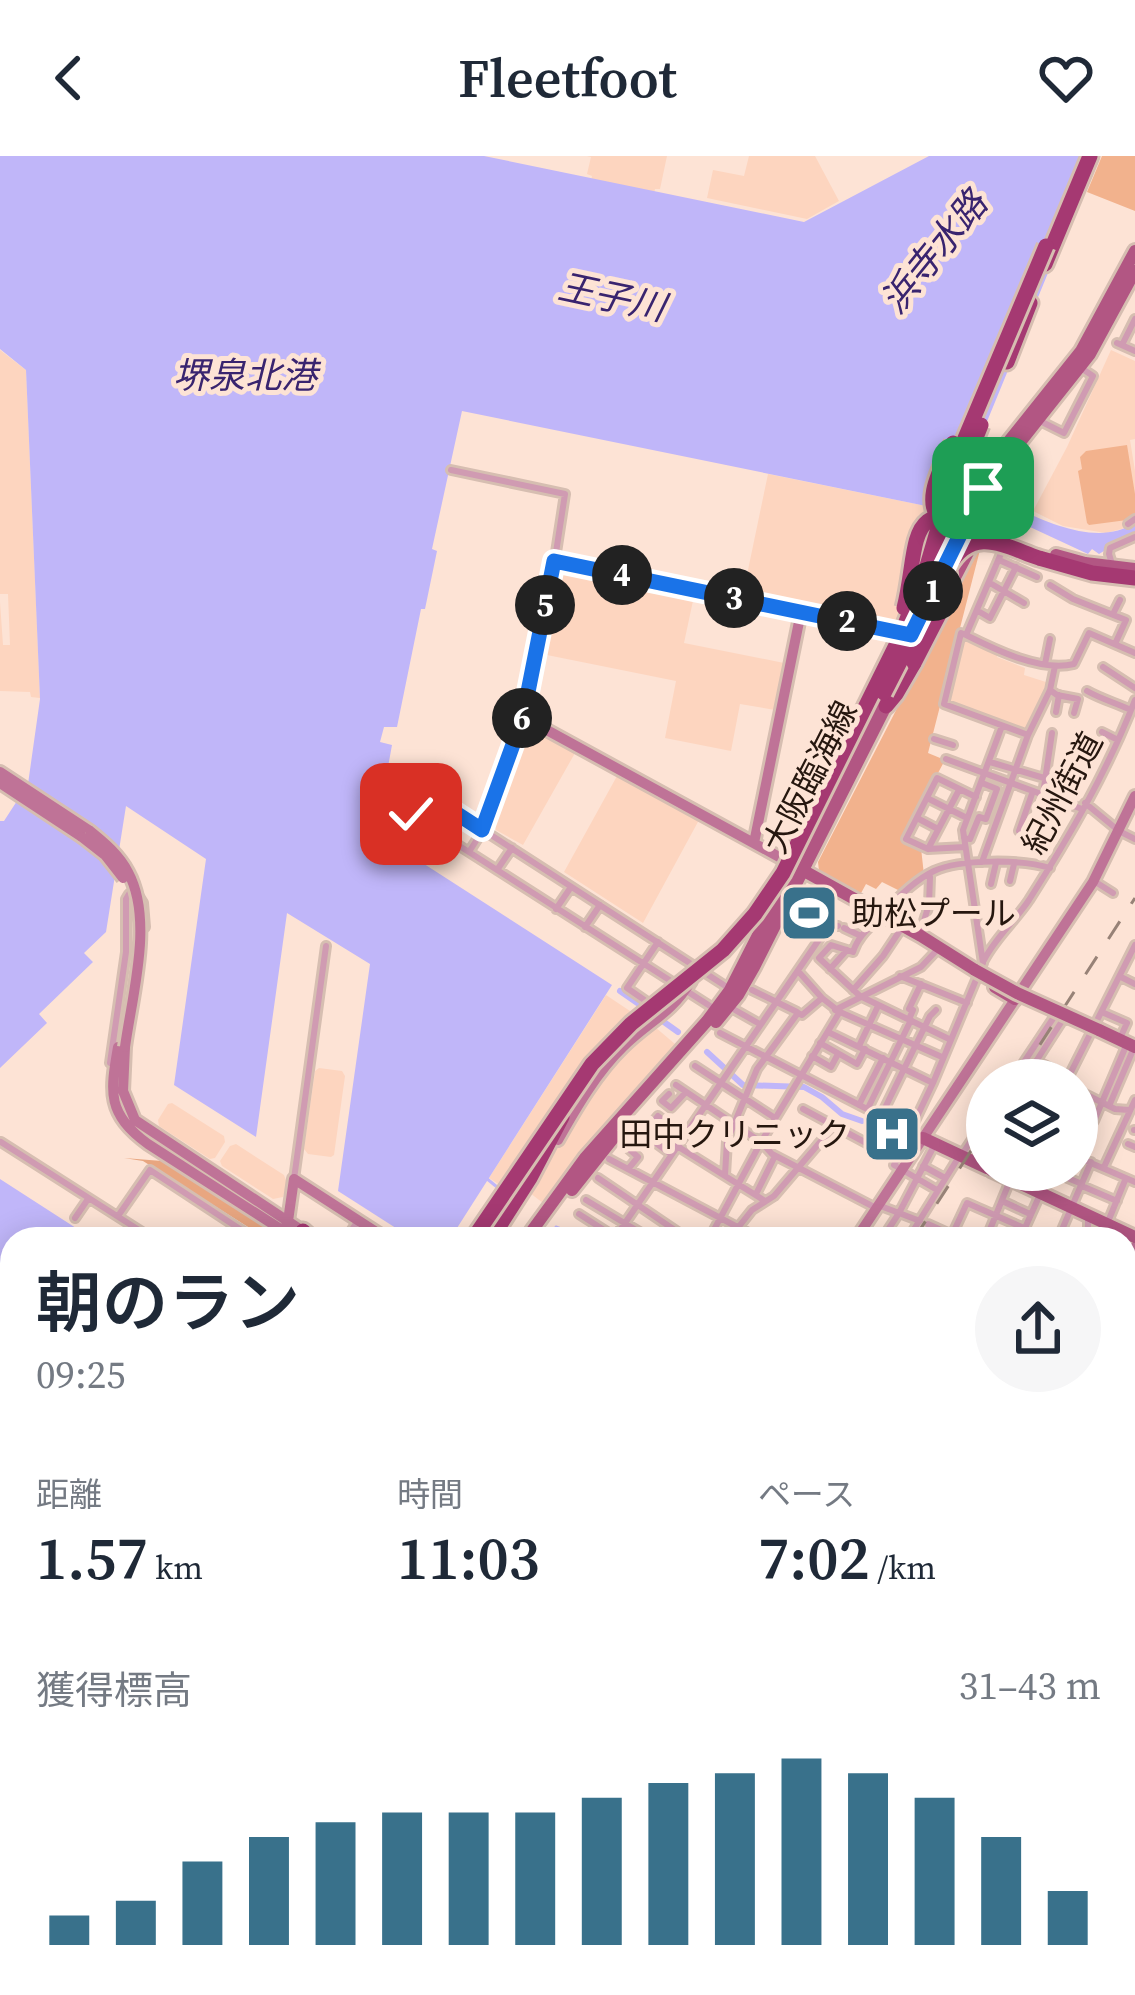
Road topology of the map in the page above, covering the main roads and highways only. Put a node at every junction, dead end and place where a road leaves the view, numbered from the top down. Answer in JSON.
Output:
{"nodes":[{"id":1,"x":1087,"y":156,"type":"edge"},
{"id":2,"x":1046,"y":246,"type":"junction"},
{"id":3,"x":1135,"y":251,"type":"edge"},
{"id":4,"x":1135,"y":271,"type":"edge"},
{"id":5,"x":1033,"y":295,"type":"junction"},
{"id":6,"x":977,"y":394,"type":"junction"},
{"id":7,"x":962,"y":464,"type":"junction"},
{"id":8,"x":988,"y":491,"type":"junction"},
{"id":9,"x":977,"y":524,"type":"junction"},
{"id":10,"x":1040,"y":555,"type":"junction"},
{"id":11,"x":1135,"y":576,"type":"edge"},
{"id":12,"x":905,"y":633,"type":"junction"},
{"id":13,"x":886,"y":706,"type":"junction"},
{"id":14,"x":853,"y":743,"type":"junction"},
{"id":15,"x":837,"y":780,"type":"junction"},
{"id":16,"x":800,"y":869,"type":"junction"},
{"id":17,"x":886,"y":916,"type":"junction"},
{"id":18,"x":979,"y":969,"type":"junction"},
{"id":19,"x":740,"y":992,"type":"junction"},
{"id":20,"x":1018,"y":994,"type":"road end"},
{"id":21,"x":1133,"y":1047,"type":"edge"},
{"id":22,"x":564,"y":1114,"type":"junction"},
{"id":23,"x":922,"y":1138,"type":"road end"},
{"id":24,"x":966,"y":1159,"type":"edge"},
{"id":25,"x":1040,"y":1191,"type":"edge"},
{"id":26,"x":482,"y":1227,"type":"edge"},
{"id":27,"x":483,"y":1227,"type":"edge"},
{"id":28,"x":500,"y":1227,"type":"edge"},
{"id":29,"x":535,"y":1227,"type":"edge"},
{"id":30,"x":545,"y":1227,"type":"edge"},
{"id":31,"x":1110,"y":1227,"type":"edge"}],
"edges":[{"from":1,"to":2,"type":"highway"},
{"from":1,"to":5,"type":"highway","bridge":true},
{"from":2,"to":6,"type":"highway","bridge":true},
{"from":2,"to":14,"type":"highway","bridge":true},
{"from":3,"to":8,"type":"main road","name":"大阪臨海線"},
{"from":4,"to":8,"type":"main road","name":"大阪臨海線"},
{"from":5,"to":7,"type":"highway","bridge":true},
{"from":5,"to":10,"type":"highway","bridge":true},
{"from":6,"to":10,"type":"highway","bridge":true},
{"from":6,"to":12,"type":"highway","bridge":true},
{"from":7,"to":13,"type":"highway","bridge":true},
{"from":7,"to":15,"type":"highway","bridge":true},
{"from":8,"to":9,"type":"main road","name":"大阪臨海線"},
{"from":9,"to":11,"type":"main road"},
{"from":9,"to":11,"type":"main road"},
{"from":9,"to":12,"type":"main road"},
{"from":9,"to":13,"type":"main road","name":"大阪臨海線"},
{"from":10,"to":11,"type":"highway"},
{"from":10,"to":14,"type":"highway","bridge":true},
{"from":10,"to":15,"type":"highway","bridge":true},
{"from":12,"to":14,"type":"main road","name":"大阪臨海線"},
{"from":13,"to":16,"type":"main road","name":"大阪臨海線"},
{"from":14,"to":16,"type":"main road","name":"大阪臨海線"},
{"from":14,"to":26,"type":"highway","bridge":true},
{"from":15,"to":22,"type":"highway","bridge":true},
{"from":16,"to":17,"type":"main road"},
{"from":16,"to":19,"type":"main road","name":"大阪臨海線"},
{"from":17,"to":18,"type":"main road"},
{"from":17,"to":18,"type":"main road"},
{"from":17,"to":18,"type":"main road"},
{"from":18,"to":20,"type":"main road"},
{"from":18,"to":21,"type":"main road","bridge":true},
{"from":19,"to":29,"type":"main road","name":"大阪臨海線"},
{"from":19,"to":30,"type":"main road","name":"大阪臨海線"},
{"from":22,"to":27,"type":"highway","bridge":true},
{"from":22,"to":28,"type":"highway","bridge":true},
{"from":23,"to":24,"type":"main road"},
{"from":25,"to":31,"type":"main road"}]}
